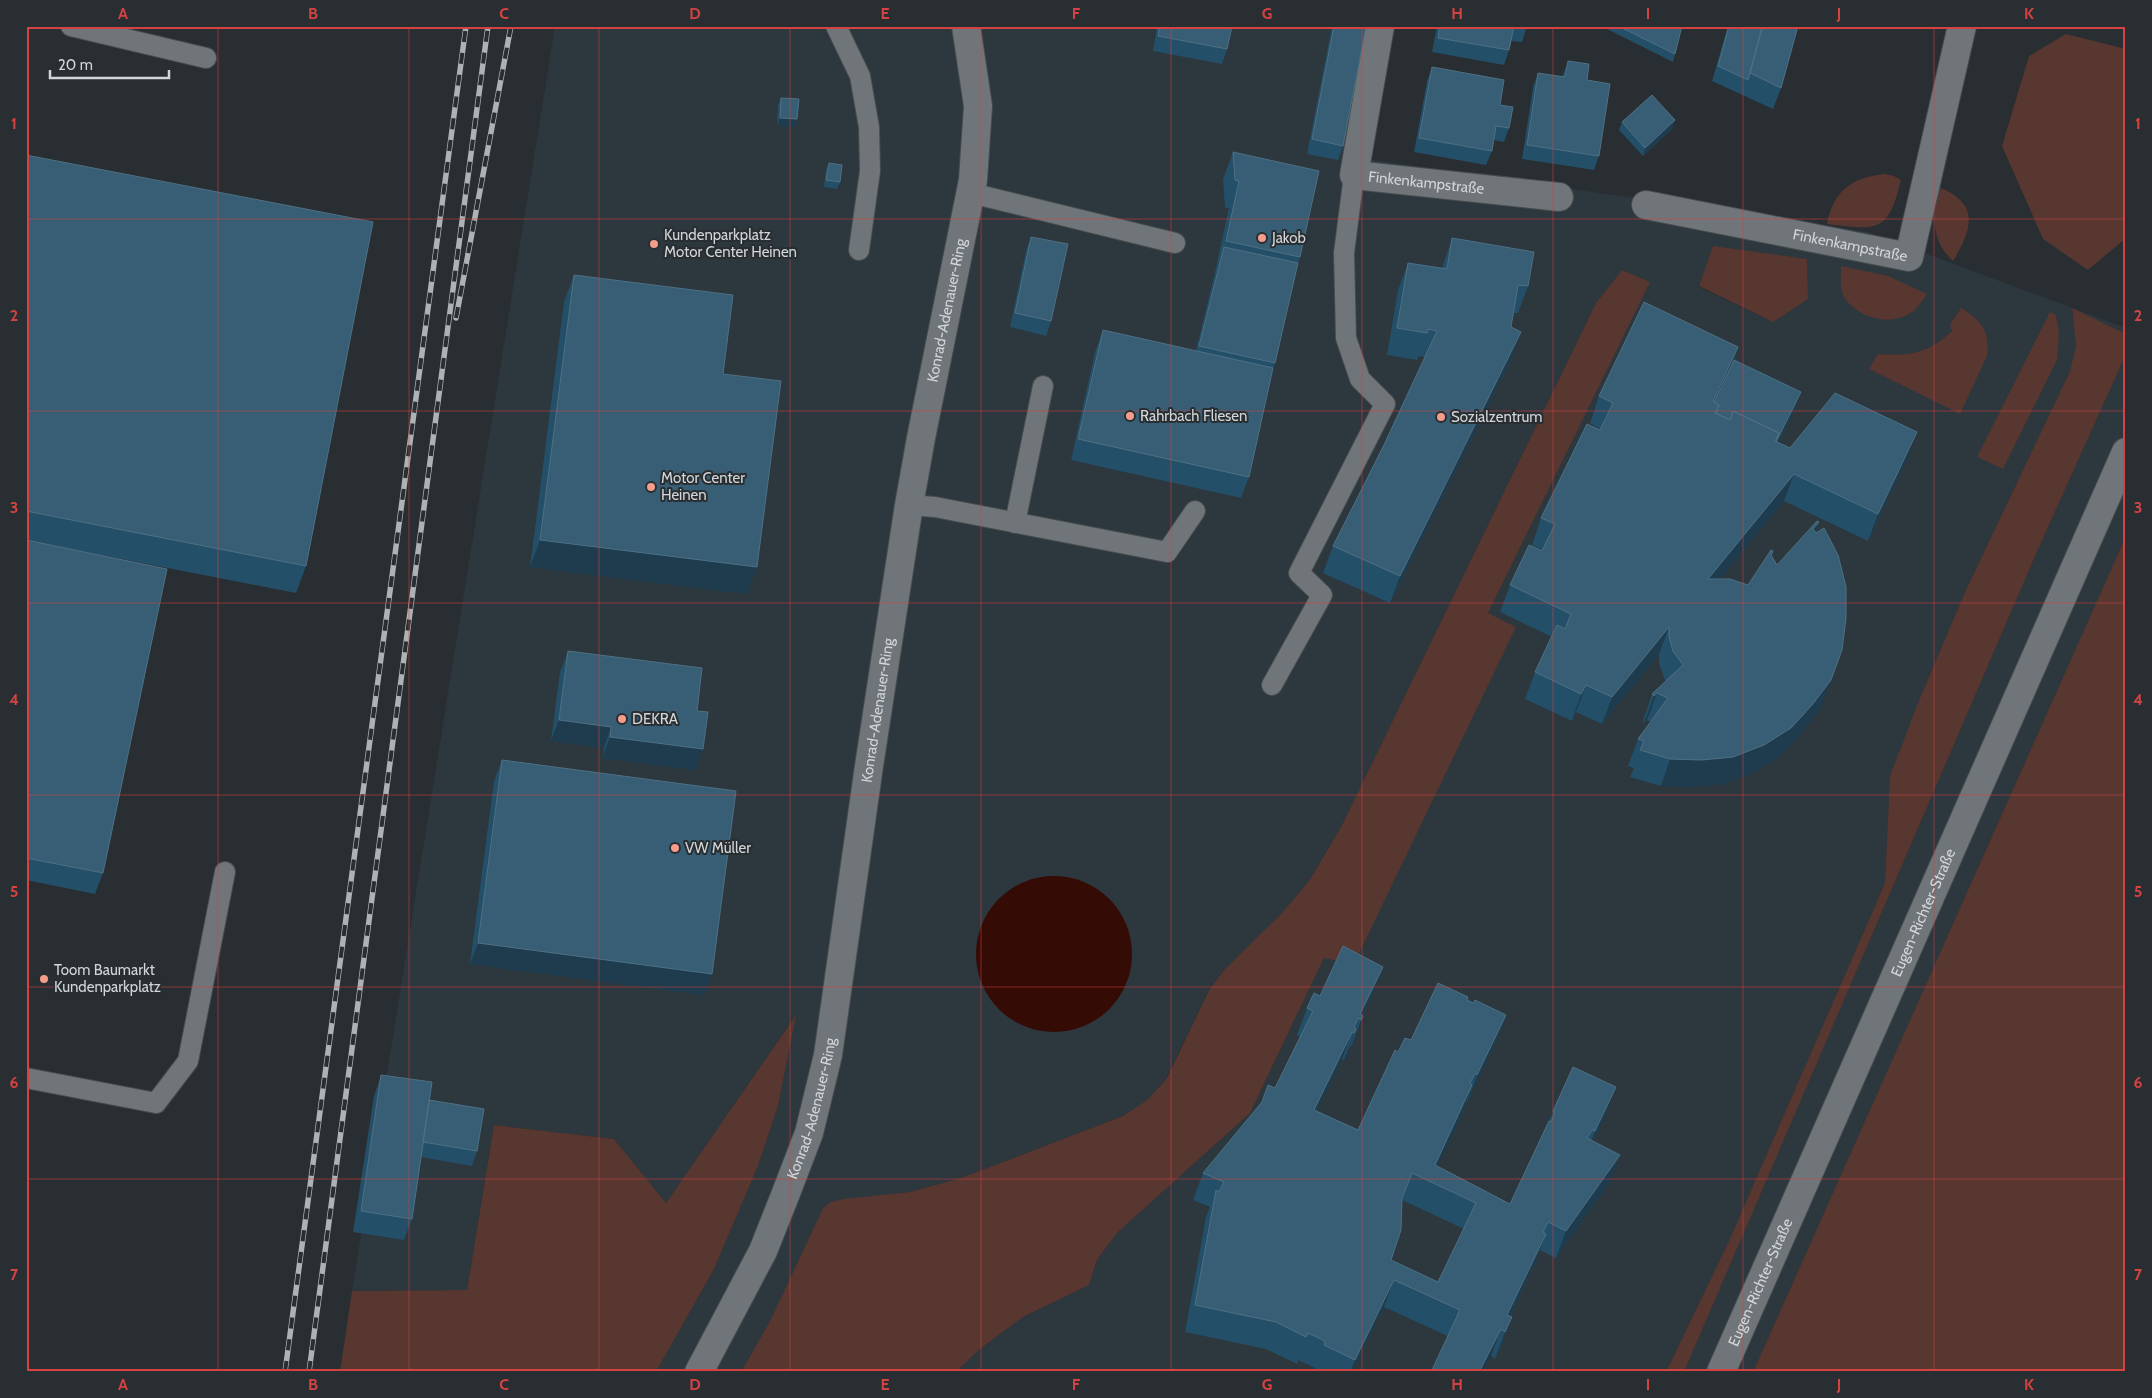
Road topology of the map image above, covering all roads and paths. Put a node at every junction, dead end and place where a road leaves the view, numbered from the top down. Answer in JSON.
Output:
{"nodes":[{"id":1,"x":71,"y":26,"type":"edge"},
{"id":2,"x":836,"y":26,"type":"edge"},
{"id":3,"x":966,"y":26,"type":"edge"},
{"id":4,"x":1380,"y":26,"type":"edge"},
{"id":5,"x":1962,"y":26,"type":"edge"},
{"id":6,"x":206,"y":58,"type":"dead end"},
{"id":7,"x":1354,"y":175,"type":"junction"},
{"id":8,"x":971,"y":193,"type":"junction"},
{"id":9,"x":1559,"y":197,"type":"dead end"},
{"id":10,"x":1646,"y":205,"type":"dead end"},
{"id":11,"x":1174,"y":243,"type":"dead end"},
{"id":12,"x":859,"y":250,"type":"dead end"},
{"id":13,"x":1043,"y":386,"type":"dead end"},
{"id":14,"x":2126,"y":452,"type":"edge"},
{"id":15,"x":909,"y":505,"type":"junction"},
{"id":16,"x":1195,"y":511,"type":"dead end"},
{"id":17,"x":1015,"y":523,"type":"junction"},
{"id":18,"x":1272,"y":685,"type":"dead end"},
{"id":19,"x":225,"y":872,"type":"dead end"},
{"id":20,"x":26,"y":1078,"type":"edge"},
{"id":21,"x":699,"y":1372,"type":"edge"},
{"id":22,"x":1721,"y":1372,"type":"edge"}],
"edges":[{"from":1,"to":6,"type":"lane"},
{"from":2,"to":12,"type":"lane"},
{"from":3,"to":8,"type":"street","name":"Konrad-Adenauer-Ring"},
{"from":4,"to":7,"type":"street","name":"Finkenkampstraße"},
{"from":5,"to":10,"type":"street","name":"Finkenkampstraße"},
{"from":7,"to":9,"type":"street","name":"Finkenkampstraße"},
{"from":7,"to":18,"type":"lane"},
{"from":8,"to":11,"type":"lane"},
{"from":8,"to":15,"type":"street","name":"Konrad-Adenauer-Ring"},
{"from":13,"to":17,"type":"lane"},
{"from":14,"to":22,"type":"street","name":"Eugen-Richter-Straße"},
{"from":15,"to":17,"type":"lane"},
{"from":15,"to":21,"type":"street","name":"Konrad-Adenauer-Ring"},
{"from":16,"to":17,"type":"lane"},
{"from":19,"to":20,"type":"lane"}]}
